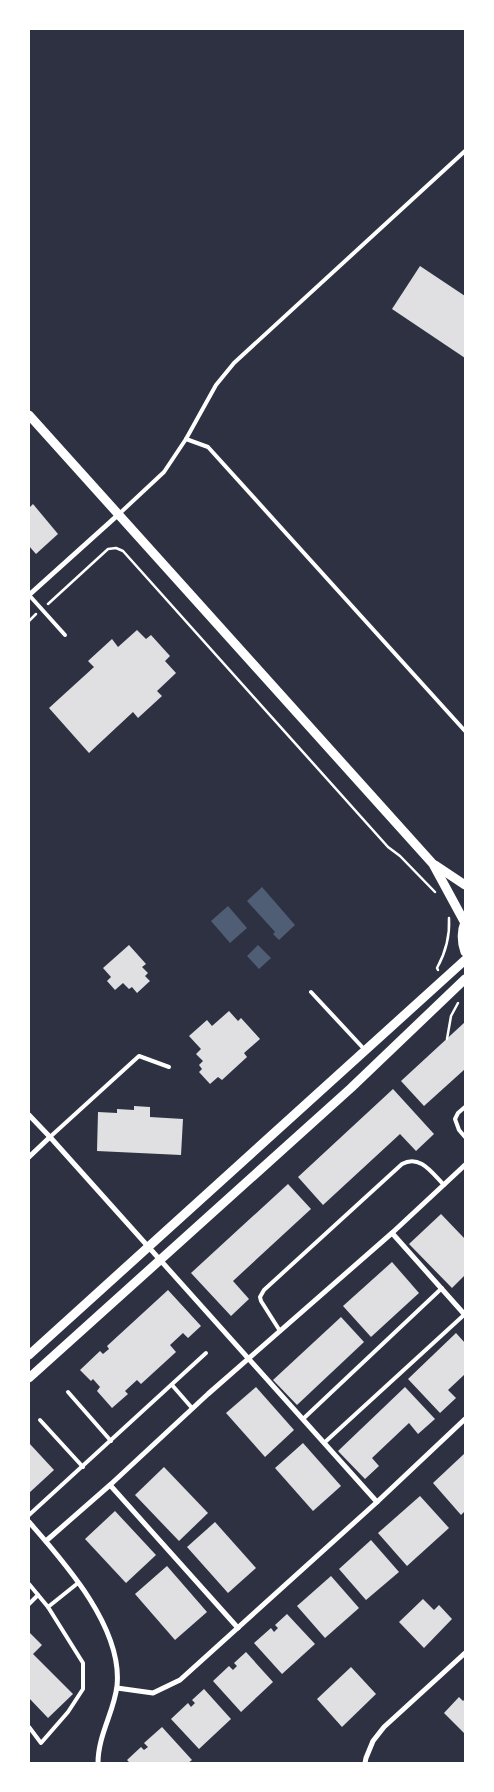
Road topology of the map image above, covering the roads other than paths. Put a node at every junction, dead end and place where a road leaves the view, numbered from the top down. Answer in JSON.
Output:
{"nodes":[{"id":1,"x":465,"y":151,"type":"edge"},
{"id":2,"x":29,"y":415,"type":"edge"},
{"id":3,"x":186,"y":439,"type":"junction"},
{"id":4,"x":119,"y":514,"type":"junction"},
{"id":5,"x":29,"y":595,"type":"edge"},
{"id":6,"x":65,"y":635,"type":"dead end"},
{"id":7,"x":465,"y":731,"type":"edge"},
{"id":8,"x":433,"y":864,"type":"junction"},
{"id":9,"x":465,"y":885,"type":"edge"},
{"id":10,"x":465,"y":922,"type":"edge"},
{"id":11,"x":465,"y":952,"type":"edge"},
{"id":12,"x":465,"y":960,"type":"edge"},
{"id":13,"x":465,"y":979,"type":"edge"},
{"id":14,"x":311,"y":992,"type":"dead end"},
{"id":15,"x":365,"y":1050,"type":"junction"},
{"id":16,"x":169,"y":1067,"type":"dead end"},
{"id":17,"x":465,"y":1107,"type":"edge"},
{"id":18,"x":29,"y":1115,"type":"edge"},
{"id":19,"x":50,"y":1137,"type":"junction"},
{"id":20,"x":465,"y":1137,"type":"edge"},
{"id":21,"x":29,"y":1157,"type":"edge"},
{"id":22,"x":465,"y":1165,"type":"edge"},
{"id":23,"x":444,"y":1185,"type":"junction"},
{"id":24,"x":392,"y":1233,"type":"junction"},
{"id":25,"x":148,"y":1246,"type":"junction"},
{"id":26,"x":160,"y":1260,"type":"junction"},
{"id":27,"x":442,"y":1288,"type":"junction"},
{"id":28,"x":465,"y":1314,"type":"edge"},
{"id":29,"x":280,"y":1331,"type":"junction"},
{"id":30,"x":206,"y":1353,"type":"dead end"},
{"id":31,"x":29,"y":1355,"type":"edge"},
{"id":32,"x":249,"y":1358,"type":"junction"},
{"id":33,"x":29,"y":1378,"type":"edge"},
{"id":34,"x":172,"y":1385,"type":"junction"},
{"id":35,"x":68,"y":1392,"type":"dead end"},
{"id":36,"x":192,"y":1408,"type":"junction"},
{"id":37,"x":303,"y":1419,"type":"junction"},
{"id":38,"x":465,"y":1419,"type":"edge"},
{"id":39,"x":40,"y":1420,"type":"dead end"},
{"id":40,"x":112,"y":1441,"type":"junction"},
{"id":41,"x":324,"y":1443,"type":"junction"},
{"id":42,"x":83,"y":1466,"type":"junction"},
{"id":43,"x":110,"y":1485,"type":"junction"},
{"id":44,"x":377,"y":1502,"type":"junction"},
{"id":45,"x":29,"y":1515,"type":"edge"},
{"id":46,"x":29,"y":1522,"type":"edge"},
{"id":47,"x":46,"y":1542,"type":"junction"},
{"id":48,"x":78,"y":1583,"type":"junction"},
{"id":49,"x":29,"y":1584,"type":"edge"},
{"id":50,"x":38,"y":1595,"type":"junction"},
{"id":51,"x":29,"y":1604,"type":"edge"},
{"id":52,"x":48,"y":1607,"type":"junction"},
{"id":53,"x":238,"y":1628,"type":"junction"},
{"id":54,"x":465,"y":1653,"type":"edge"},
{"id":55,"x":117,"y":1688,"type":"junction"},
{"id":56,"x":29,"y":1727,"type":"edge"},
{"id":57,"x":98,"y":1763,"type":"edge"},
{"id":58,"x":365,"y":1763,"type":"edge"}],
"edges":[{"from":1,"to":3,"type":"lane"},
{"from":2,"to":4,"type":"street"},
{"from":3,"to":4,"type":"lane"},
{"from":3,"to":7,"type":"lane"},
{"from":4,"to":5,"type":"street"},
{"from":4,"to":8,"type":"street"},
{"from":5,"to":6,"type":"lane"},
{"from":8,"to":9,"type":"street"},
{"from":8,"to":10,"type":"street"},
{"from":10,"to":11,"type":"street"},
{"from":12,"to":15,"type":"street"},
{"from":13,"to":26,"type":"street"},
{"from":14,"to":15,"type":"lane"},
{"from":15,"to":25,"type":"street"},
{"from":16,"to":19,"type":"lane"},
{"from":17,"to":20,"type":"lane"},
{"from":18,"to":19,"type":"street"},
{"from":19,"to":21,"type":"street"},
{"from":19,"to":25,"type":"street"},
{"from":22,"to":23,"type":"street"},
{"from":23,"to":24,"type":"street"},
{"from":23,"to":29,"type":"lane"},
{"from":24,"to":27,"type":"street"},
{"from":24,"to":29,"type":"street"},
{"from":25,"to":26,"type":"street"},
{"from":25,"to":31,"type":"street"},
{"from":26,"to":32,"type":"street"},
{"from":26,"to":33,"type":"street"},
{"from":27,"to":28,"type":"street"},
{"from":27,"to":37,"type":"lane"},
{"from":28,"to":41,"type":"lane"},
{"from":29,"to":32,"type":"street"},
{"from":30,"to":34,"type":"lane"},
{"from":32,"to":36,"type":"street"},
{"from":32,"to":37,"type":"street"},
{"from":34,"to":36,"type":"lane"},
{"from":34,"to":40,"type":"lane"},
{"from":35,"to":40,"type":"lane"},
{"from":36,"to":43,"type":"street"},
{"from":37,"to":41,"type":"street"},
{"from":38,"to":44,"type":"street"},
{"from":39,"to":42,"type":"lane"},
{"from":40,"to":42,"type":"lane"},
{"from":41,"to":44,"type":"street"},
{"from":42,"to":45,"type":"lane"},
{"from":43,"to":47,"type":"street"},
{"from":43,"to":53,"type":"street"},
{"from":44,"to":53,"type":"street"},
{"from":46,"to":47,"type":"street"},
{"from":47,"to":48,"type":"street"},
{"from":48,"to":52,"type":"lane"},
{"from":48,"to":55,"type":"street"},
{"from":49,"to":50,"type":"lane"},
{"from":50,"to":51,"type":"lane"},
{"from":50,"to":52,"type":"lane"},
{"from":52,"to":56,"type":"lane"},
{"from":53,"to":55,"type":"street"},
{"from":54,"to":58,"type":"street"},
{"from":55,"to":57,"type":"street"}]}
